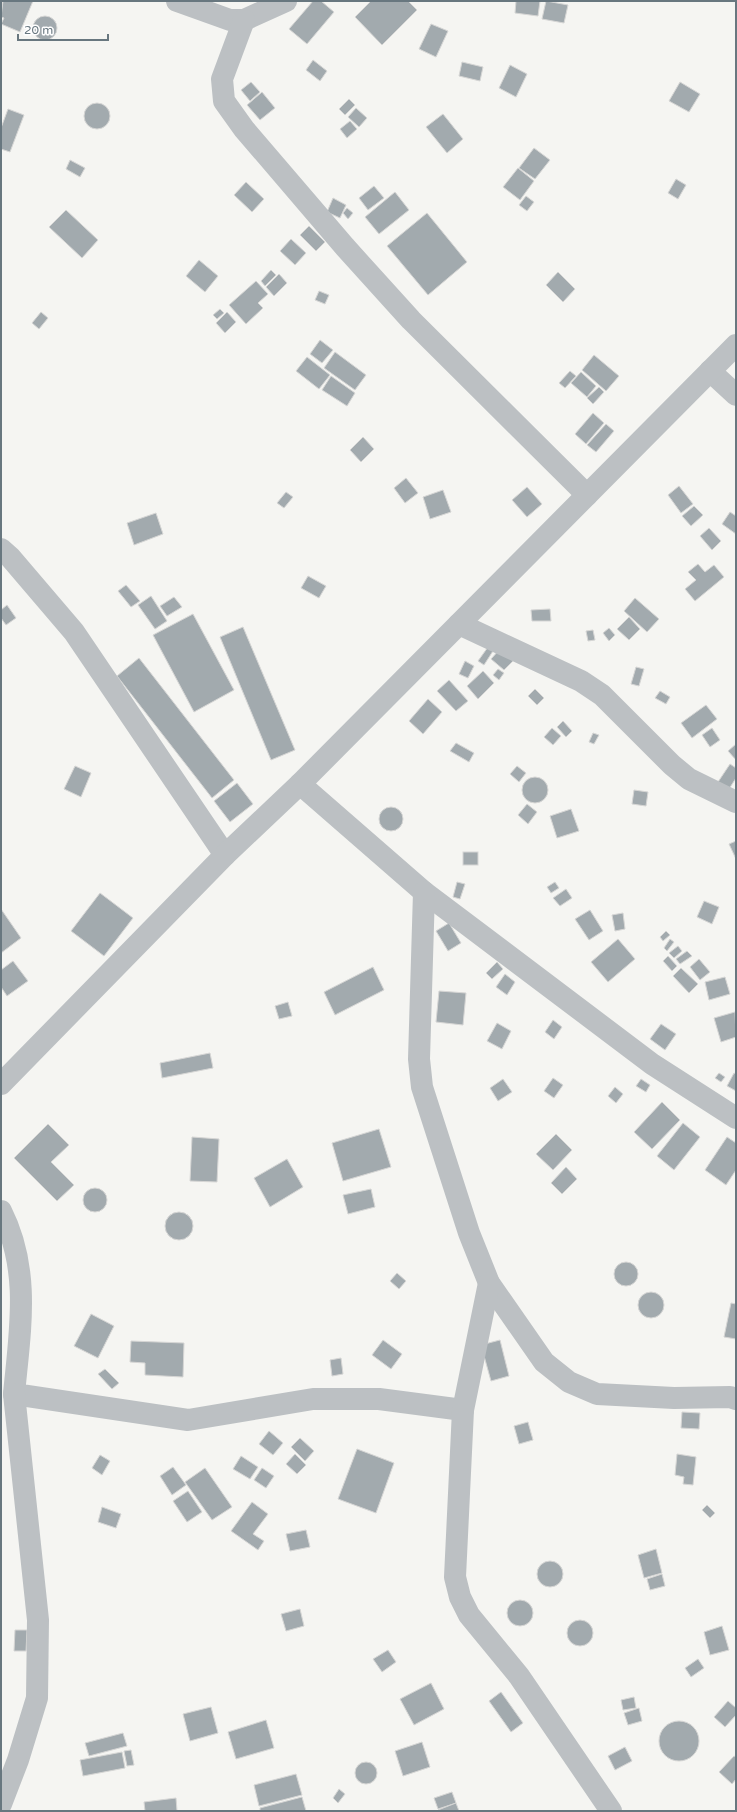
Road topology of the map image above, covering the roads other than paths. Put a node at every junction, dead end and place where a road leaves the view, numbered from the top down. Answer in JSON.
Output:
{"nodes":[{"id":1,"x":177,"y":1,"type":"edge"},
{"id":2,"x":286,"y":1,"type":"edge"},
{"id":3,"x":244,"y":20,"type":"junction"},
{"id":4,"x":736,"y":345,"type":"edge"},
{"id":5,"x":710,"y":371,"type":"junction"},
{"id":6,"x":736,"y":395,"type":"edge"},
{"id":7,"x":587,"y":495,"type":"junction"},
{"id":8,"x":1,"y":549,"type":"edge"},
{"id":9,"x":458,"y":624,"type":"junction"},
{"id":10,"x":300,"y":784,"type":"junction"},
{"id":11,"x":736,"y":802,"type":"edge"},
{"id":12,"x":225,"y":855,"type":"junction"},
{"id":13,"x":424,"y":892,"type":"junction"},
{"id":14,"x":1,"y":1084,"type":"edge"},
{"id":15,"x":736,"y":1118,"type":"edge"},
{"id":16,"x":1,"y":1211,"type":"edge"},
{"id":17,"x":489,"y":1283,"type":"junction"},
{"id":18,"x":14,"y":1394,"type":"junction"},
{"id":19,"x":736,"y":1399,"type":"edge"},
{"id":20,"x":463,"y":1410,"type":"junction"},
{"id":21,"x":1,"y":1804,"type":"edge"},
{"id":22,"x":611,"y":1811,"type":"edge"}],
"edges":[{"from":1,"to":3,"type":"street"},
{"from":2,"to":3,"type":"street"},
{"from":3,"to":7,"type":"street"},
{"from":4,"to":5,"type":"street"},
{"from":5,"to":6,"type":"street"},
{"from":5,"to":7,"type":"street"},
{"from":7,"to":9,"type":"street"},
{"from":8,"to":12,"type":"street"},
{"from":9,"to":10,"type":"street"},
{"from":9,"to":11,"type":"street"},
{"from":10,"to":12,"type":"street"},
{"from":10,"to":13,"type":"street"},
{"from":12,"to":14,"type":"street"},
{"from":13,"to":15,"type":"street"},
{"from":13,"to":17,"type":"street"},
{"from":16,"to":18,"type":"street"},
{"from":17,"to":19,"type":"street"},
{"from":17,"to":20,"type":"street"},
{"from":18,"to":20,"type":"street"},
{"from":18,"to":21,"type":"street"},
{"from":20,"to":22,"type":"street"}]}
